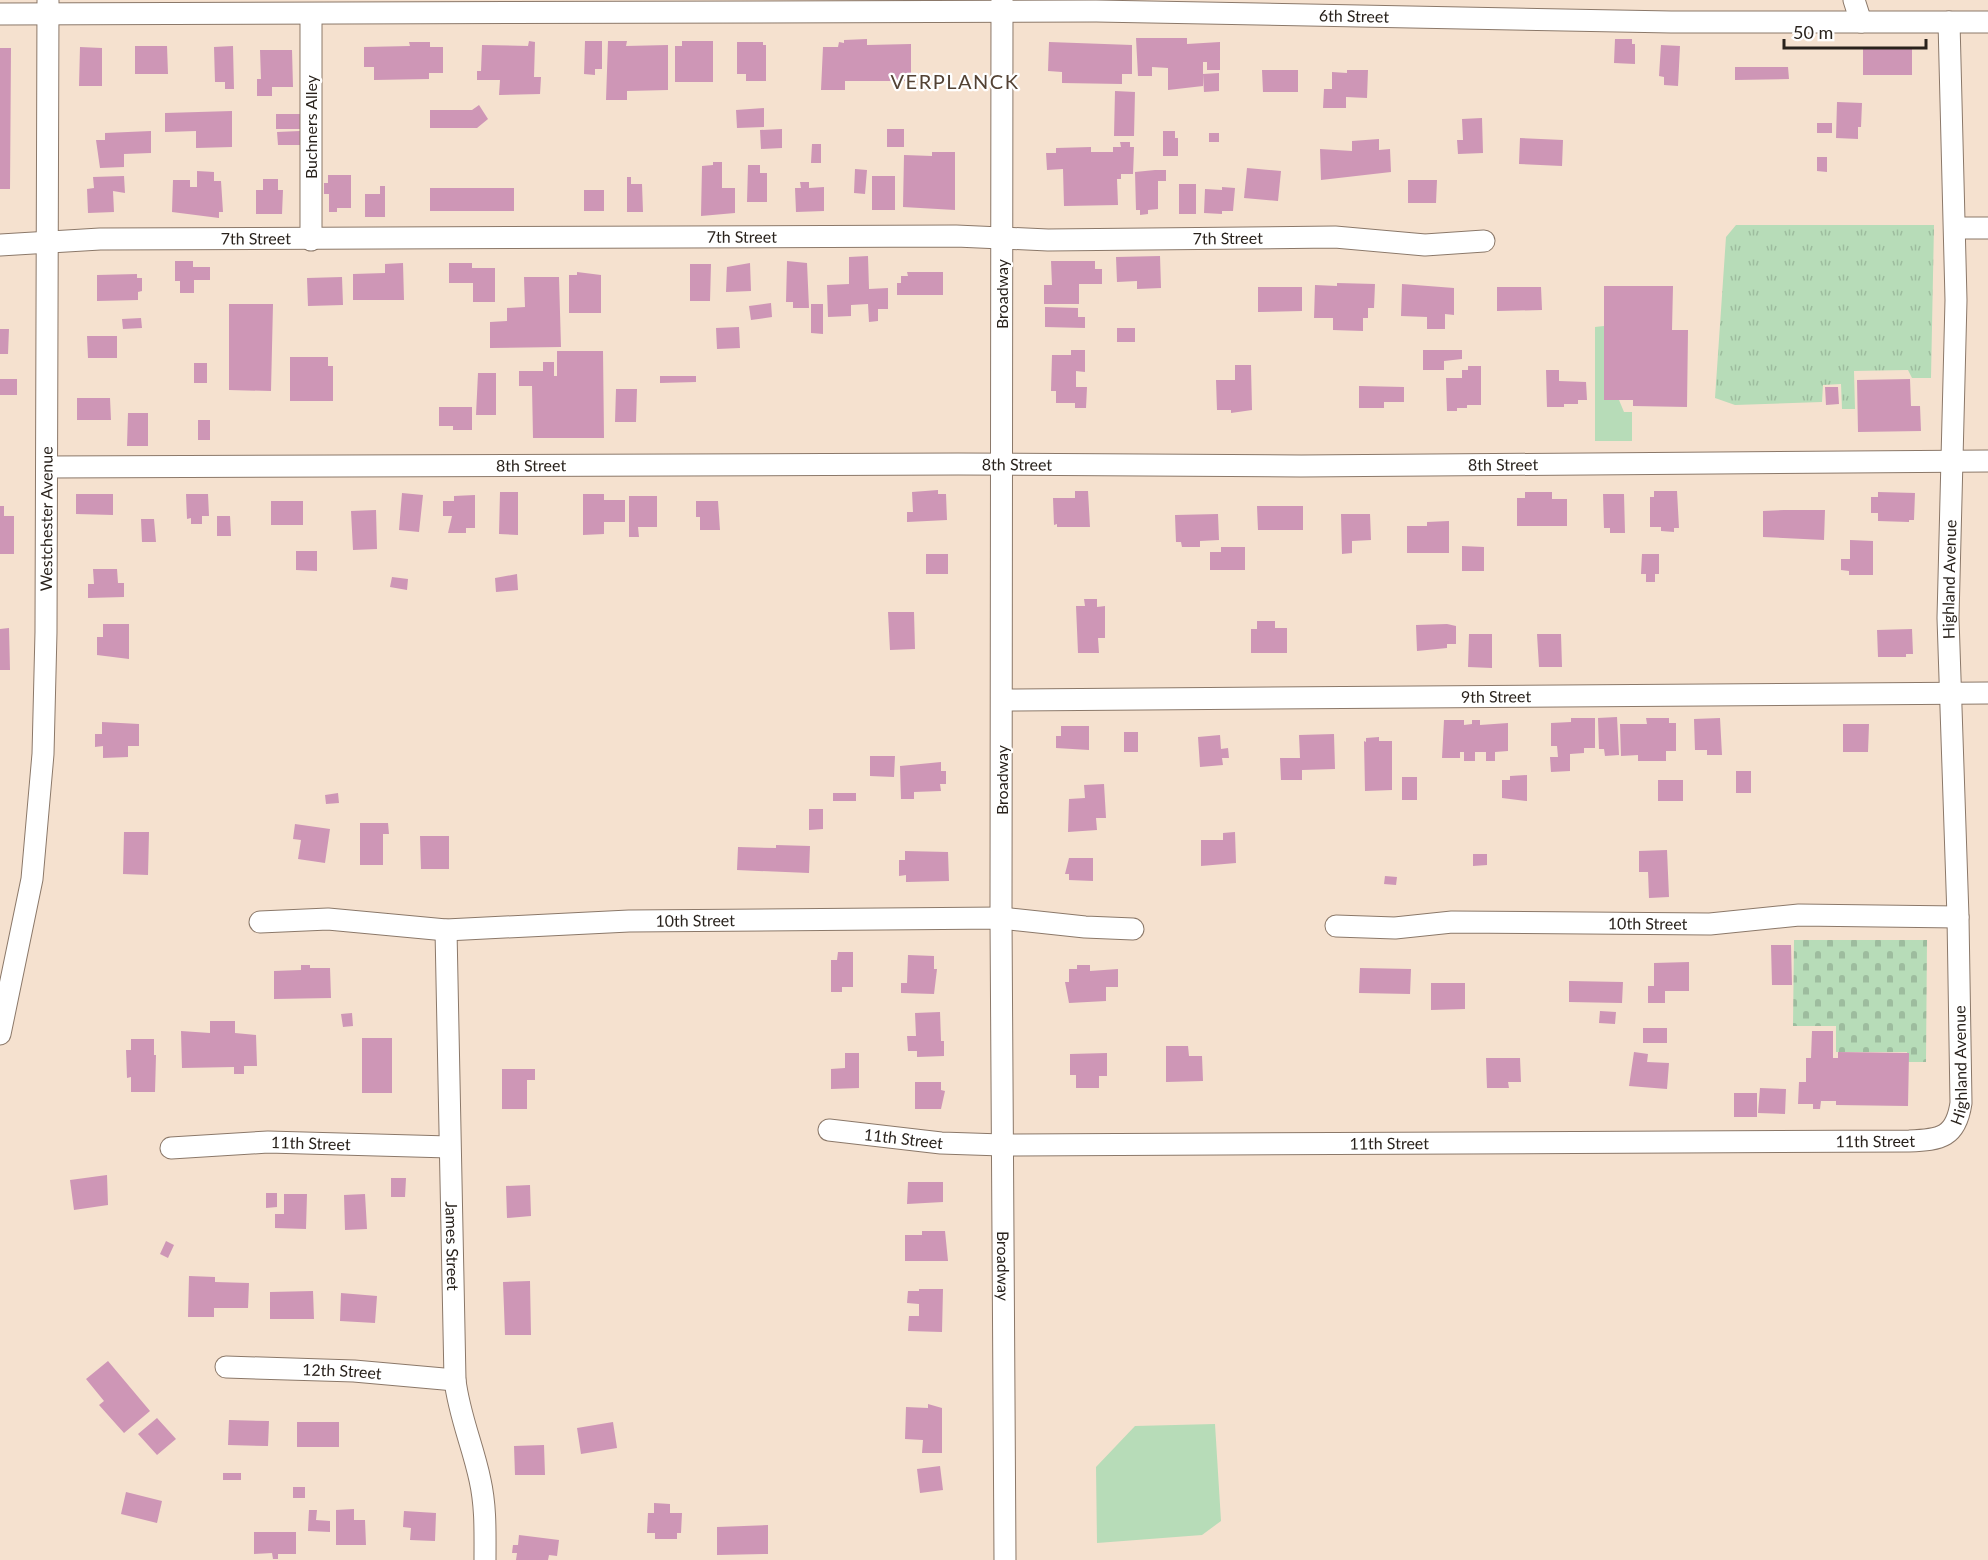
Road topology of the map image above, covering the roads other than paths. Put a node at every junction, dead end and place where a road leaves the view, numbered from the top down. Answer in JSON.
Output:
{"nodes":[{"id":1,"x":1854,"y":0,"type":"edge"},
{"id":2,"x":1002,"y":5,"type":"edge"},
{"id":3,"x":48,"y":7,"type":"edge"},
{"id":4,"x":0,"y":14,"type":"edge"},
{"id":5,"x":311,"y":14,"type":"junction"},
{"id":6,"x":1862,"y":22,"type":"junction"},
{"id":7,"x":1949,"y":22,"type":"junction"},
{"id":8,"x":1988,"y":22,"type":"edge"},
{"id":9,"x":1955,"y":228,"type":"junction"},
{"id":10,"x":1988,"y":228,"type":"edge"},
{"id":11,"x":1001,"y":237,"type":"junction"},
{"id":12,"x":311,"y":240,"type":"junction"},
{"id":13,"x":1484,"y":241,"type":"dead end"},
{"id":14,"x":48,"y":244,"type":"junction"},
{"id":15,"x":0,"y":245,"type":"edge"},
{"id":16,"x":1988,"y":460,"type":"edge"},
{"id":17,"x":1953,"y":461,"type":"junction"},
{"id":18,"x":1003,"y":465,"type":"junction"},
{"id":19,"x":47,"y":467,"type":"junction"},
{"id":20,"x":1988,"y":693,"type":"edge"},
{"id":21,"x":1951,"y":694,"type":"junction"},
{"id":22,"x":1002,"y":700,"type":"junction"},
{"id":23,"x":1958,"y":917,"type":"junction"},
{"id":24,"x":1001,"y":918,"type":"junction"},
{"id":25,"x":260,"y":922,"type":"dead end"},
{"id":26,"x":1336,"y":926,"type":"dead end"},
{"id":27,"x":1133,"y":929,"type":"dead end"},
{"id":28,"x":446,"y":930,"type":"junction"},
{"id":29,"x":0,"y":1034,"type":"edge"},
{"id":30,"x":829,"y":1130,"type":"dead end"},
{"id":31,"x":1949,"y":1133,"type":"joint"},
{"id":32,"x":1002,"y":1145,"type":"junction"},
{"id":33,"x":449,"y":1147,"type":"junction"},
{"id":34,"x":171,"y":1148,"type":"dead end"},
{"id":35,"x":226,"y":1367,"type":"dead end"},
{"id":36,"x":455,"y":1380,"type":"junction"},
{"id":37,"x":485,"y":1560,"type":"edge"},
{"id":38,"x":1005,"y":1560,"type":"edge"}],
"edges":[{"from":1,"to":6,"type":"street"},
{"from":2,"to":5,"type":"street","name":"6th Street"},
{"from":2,"to":6,"type":"street","name":"6th Street"},
{"from":2,"to":11,"type":"street","name":"Broadway"},
{"from":3,"to":4,"type":"street","name":"6th Street"},
{"from":3,"to":5,"type":"street","name":"6th Street"},
{"from":3,"to":14,"type":"street","name":"Westchester Avenue"},
{"from":5,"to":12,"type":"street","name":"Buchners Alley"},
{"from":6,"to":7,"type":"street","name":"6th Street"},
{"from":7,"to":8,"type":"street","name":"6th Street"},
{"from":7,"to":9,"type":"street","name":"Highland Avenue"},
{"from":9,"to":10,"type":"street"},
{"from":9,"to":17,"type":"street","name":"Highland Avenue"},
{"from":11,"to":12,"type":"street","name":"7th Street"},
{"from":11,"to":13,"type":"street","name":"7th Street"},
{"from":11,"to":18,"type":"street","name":"Broadway"},
{"from":12,"to":14,"type":"street","name":"7th Street"},
{"from":14,"to":15,"type":"street","name":"7th Street"},
{"from":14,"to":19,"type":"street","name":"Westchester Avenue"},
{"from":16,"to":17,"type":"street","name":"8th Street"},
{"from":17,"to":18,"type":"street","name":"8th Street"},
{"from":17,"to":21,"type":"street","name":"Highland Avenue"},
{"from":18,"to":19,"type":"street","name":"8th Street"},
{"from":18,"to":22,"type":"street","name":"Broadway"},
{"from":19,"to":29,"type":"street","name":"Westchester Avenue"},
{"from":20,"to":21,"type":"street","name":"9th Street"},
{"from":21,"to":22,"type":"street","name":"9th Street"},
{"from":21,"to":23,"type":"street","name":"Highland Avenue"},
{"from":22,"to":24,"type":"street","name":"Broadway"},
{"from":23,"to":26,"type":"street","name":"10th Street"},
{"from":23,"to":31,"type":"street","name":"Highland Avenue"},
{"from":24,"to":27,"type":"street","name":"10th Street"},
{"from":24,"to":28,"type":"street","name":"10th Street"},
{"from":24,"to":32,"type":"street","name":"Broadway"},
{"from":25,"to":28,"type":"street","name":"10th Street"},
{"from":28,"to":33,"type":"street","name":"James Street"},
{"from":30,"to":32,"type":"street","name":"11th Street"},
{"from":31,"to":32,"type":"street","name":"11th Street"},
{"from":32,"to":38,"type":"street","name":"Broadway"},
{"from":33,"to":34,"type":"street","name":"11th Street"},
{"from":33,"to":36,"type":"street","name":"James Street"},
{"from":35,"to":36,"type":"street","name":"12th Street"},
{"from":36,"to":37,"type":"street","name":"James Street"}]}
